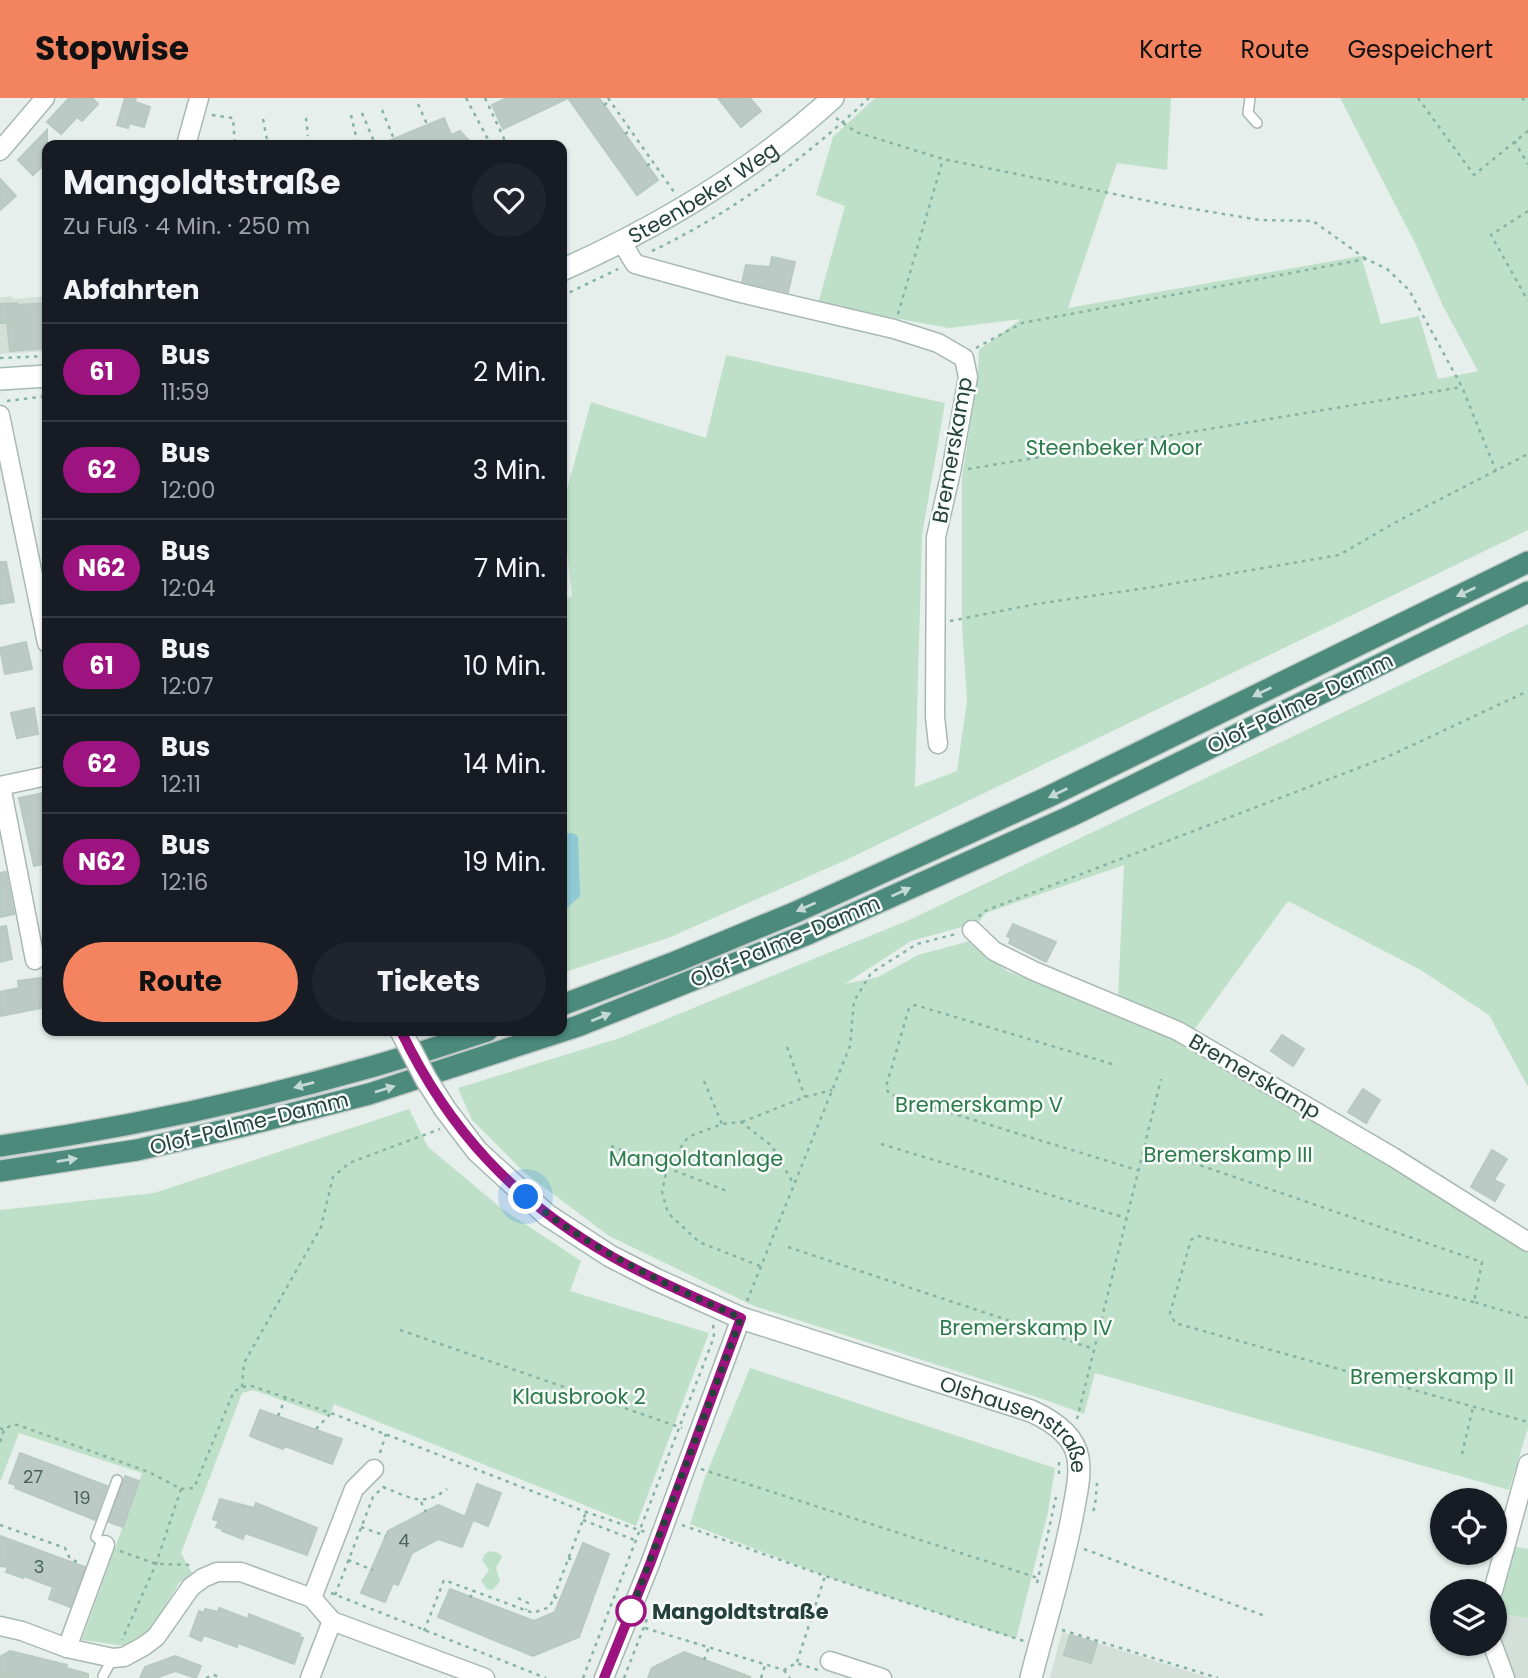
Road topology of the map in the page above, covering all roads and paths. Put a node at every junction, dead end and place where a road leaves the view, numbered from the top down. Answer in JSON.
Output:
{"nodes":[{"id":1,"x":45,"y":98,"type":"edge"},
{"id":2,"x":466,"y":98,"type":"edge"},
{"id":3,"x":485,"y":98,"type":"edge"},
{"id":4,"x":1250,"y":98,"type":"edge"},
{"id":5,"x":1418,"y":98,"type":"edge"},
{"id":6,"x":1522,"y":98,"type":"edge"},
{"id":7,"x":609,"y":99,"type":"edge"},
{"id":8,"x":418,"y":103,"type":"dead end"},
{"id":9,"x":827,"y":103,"type":"edge"},
{"id":10,"x":1528,"y":104,"type":"edge"},
{"id":11,"x":197,"y":105,"type":"edge"},
{"id":12,"x":604,"y":105,"type":"dead end"},
{"id":13,"x":382,"y":110,"type":"dead end"},
{"id":14,"x":362,"y":113,"type":"dead end"},
{"id":15,"x":351,"y":115,"type":"dead end"},
{"id":16,"x":306,"y":118,"type":"dead end"},
{"id":17,"x":263,"y":119,"type":"dead end"},
{"id":18,"x":1257,"y":123,"type":"dead end"},
{"id":19,"x":427,"y":124,"type":"dead end"},
{"id":20,"x":631,"y":130,"type":"junction"},
{"id":21,"x":1528,"y":131,"type":"edge"},
{"id":22,"x":625,"y":134,"type":"dead end"},
{"id":23,"x":308,"y":136,"type":"dead end"},
{"id":24,"x":394,"y":139,"type":"dead end"},
{"id":25,"x":187,"y":140,"type":"edge"},
{"id":26,"x":235,"y":140,"type":"edge"},
{"id":27,"x":267,"y":140,"type":"edge"},
{"id":28,"x":357,"y":140,"type":"edge"},
{"id":29,"x":372,"y":140,"type":"edge"},
{"id":30,"x":488,"y":140,"type":"edge"},
{"id":31,"x":504,"y":140,"type":"edge"},
{"id":32,"x":1514,"y":141,"type":"junction"},
{"id":33,"x":0,"y":151,"type":"edge"},
{"id":34,"x":943,"y":159,"type":"junction"},
{"id":35,"x":653,"y":161,"type":"junction"},
{"id":36,"x":1528,"y":164,"type":"edge"},
{"id":37,"x":647,"y":166,"type":"dead end"},
{"id":38,"x":674,"y":192,"type":"dead end"},
{"id":39,"x":1528,"y":211,"type":"edge"},
{"id":40,"x":621,"y":241,"type":"junction"},
{"id":41,"x":1366,"y":259,"type":"junction"},
{"id":42,"x":567,"y":268,"type":"edge"},
{"id":43,"x":1528,"y":301,"type":"edge"},
{"id":44,"x":894,"y":329,"type":"junction"},
{"id":45,"x":42,"y":356,"type":"edge"},
{"id":46,"x":0,"y":358,"type":"edge"},
{"id":47,"x":964,"y":358,"type":"junction"},
{"id":48,"x":42,"y":376,"type":"edge"},
{"id":49,"x":0,"y":379,"type":"edge"},
{"id":50,"x":1462,"y":387,"type":"junction"},
{"id":51,"x":42,"y":397,"type":"edge"},
{"id":52,"x":0,"y":401,"type":"edge"},
{"id":53,"x":0,"y":415,"type":"edge"},
{"id":54,"x":1528,"y":454,"type":"edge"},
{"id":55,"x":1496,"y":471,"type":"junction"},
{"id":56,"x":951,"y":472,"type":"junction"},
{"id":57,"x":1528,"y":562,"type":"edge"},
{"id":58,"x":1528,"y":592,"type":"edge"},
{"id":59,"x":42,"y":619,"type":"edge"},
{"id":60,"x":936,"y":623,"type":"junction"},
{"id":61,"x":1528,"y":691,"type":"edge"},
{"id":62,"x":938,"y":744,"type":"dead end"},
{"id":63,"x":42,"y":777,"type":"edge"},
{"id":64,"x":1,"y":786,"type":"edge"},
{"id":65,"x":972,"y":930,"type":"junction"},
{"id":66,"x":35,"y":960,"type":"dead end"},
{"id":67,"x":567,"y":1003,"type":"edge"},
{"id":68,"x":567,"y":1030,"type":"edge"},
{"id":69,"x":404,"y":1036,"type":"edge"},
{"id":70,"x":471,"y":1036,"type":"edge"},
{"id":71,"x":547,"y":1036,"type":"edge"},
{"id":72,"x":787,"y":1047,"type":"dead end"},
{"id":73,"x":1112,"y":1065,"type":"dead end"},
{"id":74,"x":1161,"y":1079,"type":"dead end"},
{"id":75,"x":704,"y":1081,"type":"dead end"},
{"id":76,"x":831,"y":1090,"type":"junction"},
{"id":77,"x":805,"y":1097,"type":"junction"},
{"id":78,"x":445,"y":1118,"type":"junction"},
{"id":79,"x":741,"y":1122,"type":"junction"},
{"id":80,"x":722,"y":1124,"type":"junction"},
{"id":81,"x":881,"y":1144,"type":"dead end"},
{"id":82,"x":0,"y":1146,"type":"edge"},
{"id":83,"x":611,"y":1146,"type":"dead end"},
{"id":84,"x":1144,"y":1146,"type":"junction"},
{"id":85,"x":667,"y":1168,"type":"junction"},
{"id":86,"x":1137,"y":1170,"type":"junction"},
{"id":87,"x":0,"y":1171,"type":"edge"},
{"id":88,"x":794,"y":1184,"type":"junction"},
{"id":89,"x":727,"y":1191,"type":"dead end"},
{"id":90,"x":1126,"y":1218,"type":"junction"},
{"id":91,"x":1528,"y":1242,"type":"edge"},
{"id":92,"x":788,"y":1247,"type":"dead end"},
{"id":93,"x":760,"y":1266,"type":"junction"},
{"id":94,"x":1474,"y":1302,"type":"junction"},
{"id":95,"x":1528,"y":1318,"type":"edge"},
{"id":96,"x":737,"y":1326,"type":"junction"},
{"id":97,"x":400,"y":1330,"type":"dead end"},
{"id":98,"x":1094,"y":1349,"type":"junction"},
{"id":99,"x":242,"y":1387,"type":"junction"},
{"id":100,"x":286,"y":1397,"type":"junction"},
{"id":101,"x":1473,"y":1407,"type":"junction"},
{"id":102,"x":1079,"y":1409,"type":"dead end"},
{"id":103,"x":331,"y":1413,"type":"junction"},
{"id":104,"x":278,"y":1416,"type":"dead end"},
{"id":105,"x":1528,"y":1422,"type":"edge"},
{"id":106,"x":681,"y":1427,"type":"junction"},
{"id":107,"x":316,"y":1429,"type":"dead end"},
{"id":108,"x":4,"y":1430,"type":"dead end"},
{"id":109,"x":698,"y":1433,"type":"junction"},
{"id":110,"x":386,"y":1434,"type":"junction"},
{"id":111,"x":0,"y":1442,"type":"edge"},
{"id":112,"x":1056,"y":1451,"type":"dead end"},
{"id":113,"x":1462,"y":1454,"type":"dead end"},
{"id":114,"x":1528,"y":1464,"type":"edge"},
{"id":115,"x":374,"y":1469,"type":"joint"},
{"id":116,"x":701,"y":1469,"type":"dead end"},
{"id":117,"x":117,"y":1480,"type":"dead end"},
{"id":118,"x":1059,"y":1481,"type":"dead end"},
{"id":119,"x":181,"y":1489,"type":"dead end"},
{"id":120,"x":447,"y":1489,"type":"dead end"},
{"id":121,"x":1057,"y":1493,"type":"dead end"},
{"id":122,"x":420,"y":1501,"type":"junction"},
{"id":123,"x":425,"y":1511,"type":"dead end"},
{"id":124,"x":586,"y":1512,"type":"junction"},
{"id":125,"x":583,"y":1520,"type":"junction"},
{"id":126,"x":666,"y":1520,"type":"junction"},
{"id":127,"x":0,"y":1525,"type":"edge"},
{"id":128,"x":361,"y":1527,"type":"junction"},
{"id":129,"x":641,"y":1531,"type":"junction"},
{"id":130,"x":386,"y":1536,"type":"dead end"},
{"id":131,"x":659,"y":1538,"type":"junction"},
{"id":132,"x":637,"y":1541,"type":"junction"},
{"id":133,"x":1068,"y":1543,"type":"junction"},
{"id":134,"x":105,"y":1545,"type":"junction"},
{"id":135,"x":568,"y":1558,"type":"junction"},
{"id":136,"x":348,"y":1560,"type":"junction"},
{"id":137,"x":576,"y":1561,"type":"dead end"},
{"id":138,"x":96,"y":1569,"type":"junction"},
{"id":139,"x":373,"y":1570,"type":"dead end"},
{"id":140,"x":217,"y":1572,"type":"junction"},
{"id":141,"x":825,"y":1576,"type":"junction"},
{"id":142,"x":1038,"y":1578,"type":"junction"},
{"id":143,"x":1496,"y":1579,"type":"edge"},
{"id":144,"x":473,"y":1591,"type":"junction"},
{"id":145,"x":1035,"y":1591,"type":"dead end"},
{"id":146,"x":335,"y":1595,"type":"junction"},
{"id":147,"x":554,"y":1597,"type":"junction"},
{"id":148,"x":312,"y":1598,"type":"junction"},
{"id":149,"x":470,"y":1598,"type":"dead end"},
{"id":150,"x":518,"y":1598,"type":"dead end"},
{"id":151,"x":561,"y":1599,"type":"dead end"},
{"id":152,"x":515,"y":1606,"type":"junction"},
{"id":153,"x":526,"y":1610,"type":"junction"},
{"id":154,"x":541,"y":1610,"type":"junction"},
{"id":155,"x":513,"y":1614,"type":"dead end"},
{"id":156,"x":1265,"y":1616,"type":"dead end"},
{"id":157,"x":544,"y":1617,"type":"dead end"},
{"id":158,"x":332,"y":1620,"type":"junction"},
{"id":159,"x":627,"y":1622,"type":"junction"},
{"id":160,"x":1045,"y":1625,"type":"junction"},
{"id":161,"x":0,"y":1626,"type":"edge"},
{"id":162,"x":424,"y":1631,"type":"junction"},
{"id":163,"x":1039,"y":1646,"type":"junction"},
{"id":164,"x":709,"y":1647,"type":"junction"},
{"id":165,"x":67,"y":1648,"type":"junction"},
{"id":166,"x":1497,"y":1656,"type":"edge"},
{"id":167,"x":113,"y":1658,"type":"junction"},
{"id":168,"x":704,"y":1660,"type":"dead end"},
{"id":169,"x":830,"y":1661,"type":"joint"},
{"id":170,"x":796,"y":1663,"type":"junction"},
{"id":171,"x":765,"y":1665,"type":"junction"},
{"id":172,"x":784,"y":1671,"type":"junction"},
{"id":173,"x":103,"y":1676,"type":"edge"},
{"id":174,"x":625,"y":1676,"type":"dead end"},
{"id":175,"x":206,"y":1678,"type":"edge"},
{"id":176,"x":221,"y":1678,"type":"edge"},
{"id":177,"x":310,"y":1678,"type":"edge"},
{"id":178,"x":485,"y":1678,"type":"edge"},
{"id":179,"x":546,"y":1678,"type":"edge"},
{"id":180,"x":583,"y":1678,"type":"edge"},
{"id":181,"x":604,"y":1678,"type":"edge"},
{"id":182,"x":632,"y":1678,"type":"edge"},
{"id":183,"x":761,"y":1678,"type":"edge"},
{"id":184,"x":790,"y":1678,"type":"edge"},
{"id":185,"x":882,"y":1678,"type":"edge"},
{"id":186,"x":1031,"y":1678,"type":"edge"},
{"id":187,"x":1218,"y":1678,"type":"edge"},
{"id":188,"x":1505,"y":1678,"type":"edge"}],
"edges":[{"from":1,"to":33,"type":"street"},
{"from":2,"to":30,"type":"path"},
{"from":3,"to":31,"type":"path"},
{"from":4,"to":18,"type":"lane"},
{"from":5,"to":32,"type":"path"},
{"from":6,"to":10,"type":"path"},
{"from":7,"to":12,"type":"path"},
{"from":7,"to":20,"type":"path"},
{"from":8,"to":19,"type":"path"},
{"from":9,"to":34,"type":"path"},
{"from":9,"to":40,"type":"street","name":"Steenbeker Weg"},
{"from":11,"to":25,"type":"street"},
{"from":11,"to":26,"type":"path"},
{"from":13,"to":24,"type":"path"},
{"from":14,"to":29,"type":"path"},
{"from":15,"to":28,"type":"path"},
{"from":16,"to":23,"type":"path"},
{"from":17,"to":27,"type":"path"},
{"from":20,"to":22,"type":"path"},
{"from":20,"to":35,"type":"path"},
{"from":21,"to":32,"type":"path"},
{"from":32,"to":36,"type":"path"},
{"from":34,"to":41,"type":"path"},
{"from":34,"to":44,"type":"path"},
{"from":35,"to":37,"type":"path"},
{"from":35,"to":38,"type":"path"},
{"from":39,"to":43,"type":"path"},
{"from":40,"to":42,"type":"street","name":"Steenbeker Weg"},
{"from":40,"to":44,"type":"street","name":"Bremerskamp"},
{"from":41,"to":47,"type":"path"},
{"from":41,"to":50,"type":"path"},
{"from":44,"to":47,"type":"street","name":"Bremerskamp"},
{"from":45,"to":46,"type":"path"},
{"from":47,"to":56,"type":"street","name":"Bremerskamp"},
{"from":48,"to":49,"type":"street"},
{"from":50,"to":55,"type":"path"},
{"from":50,"to":56,"type":"path"},
{"from":51,"to":52,"type":"path"},
{"from":53,"to":59,"type":"street"},
{"from":54,"to":55,"type":"path"},
{"from":55,"to":60,"type":"path"},
{"from":56,"to":60,"type":"street","name":"Bremerskamp"},
{"from":57,"to":67,"type":"highway","name":"Olof-Palme-Damm","one_way":true},
{"from":68,"to":58,"type":"highway","name":"Olof-Palme-Damm","one_way":true},
{"from":60,"to":62,"type":"street","name":"Bremerskamp"},
{"from":61,"to":65,"type":"path"},
{"from":63,"to":64,"type":"street"},
{"from":64,"to":66,"type":"street"},
{"from":65,"to":76,"type":"path"},
{"from":65,"to":91,"type":"street","name":"Bremerskamp"},
{"from":69,"to":78,"type":"street","name":"Olshausenstraße","bridge":true},
{"from":70,"to":82,"type":"highway","name":"Olof-Palme-Damm","one_way":true},
{"from":87,"to":71,"type":"highway","name":"Olof-Palme-Damm","one_way":true},
{"from":72,"to":77,"type":"path"},
{"from":73,"to":86,"type":"path"},
{"from":74,"to":84,"type":"path"},
{"from":75,"to":80,"type":"path"},
{"from":76,"to":77,"type":"path"},
{"from":76,"to":88,"type":"path"},
{"from":77,"to":79,"type":"path"},
{"from":78,"to":96,"type":"street","name":"Olshausenstraße"},
{"from":78,"to":99,"type":"path"},
{"from":79,"to":80,"type":"path"},
{"from":79,"to":88,"type":"path"},
{"from":80,"to":85,"type":"path"},
{"from":81,"to":90,"type":"path"},
{"from":83,"to":85,"type":"path"},
{"from":84,"to":86,"type":"path"},
{"from":84,"to":94,"type":"path"},
{"from":85,"to":89,"type":"path"},
{"from":85,"to":93,"type":"path"},
{"from":86,"to":90,"type":"path"},
{"from":88,"to":93,"type":"path"},
{"from":90,"to":98,"type":"path"},
{"from":92,"to":98,"type":"path"},
{"from":93,"to":96,"type":"path"},
{"from":94,"to":95,"type":"path"},
{"from":94,"to":101,"type":"path"},
{"from":96,"to":106,"type":"path"},
{"from":96,"to":109,"type":"street"},
{"from":96,"to":133,"type":"street","name":"Olshausenstraße"},
{"from":97,"to":106,"type":"path"},
{"from":98,"to":102,"type":"path"},
{"from":99,"to":100,"type":"path"},
{"from":99,"to":119,"type":"path"},
{"from":100,"to":103,"type":"path"},
{"from":100,"to":104,"type":"path"},
{"from":101,"to":105,"type":"path"},
{"from":101,"to":113,"type":"path"},
{"from":103,"to":107,"type":"path"},
{"from":103,"to":110,"type":"path"},
{"from":106,"to":109,"type":"path"},
{"from":106,"to":129,"type":"path"},
{"from":108,"to":111,"type":"path"},
{"from":109,"to":126,"type":"street"},
{"from":110,"to":115,"type":"path"},
{"from":110,"to":124,"type":"path"},
{"from":112,"to":118,"type":"path"},
{"from":114,"to":143,"type":"street"},
{"from":115,"to":148,"type":"street"},
{"from":116,"to":142,"type":"path"},
{"from":117,"to":134,"type":"lane"},
{"from":120,"to":122,"type":"path"},
{"from":121,"to":142,"type":"path"},
{"from":122,"to":123,"type":"path"},
{"from":122,"to":128,"type":"path"},
{"from":124,"to":125,"type":"path"},
{"from":124,"to":129,"type":"path"},
{"from":125,"to":132,"type":"path"},
{"from":125,"to":135,"type":"path"},
{"from":126,"to":131,"type":"street"},
{"from":126,"to":141,"type":"path"},
{"from":127,"to":138,"type":"path"},
{"from":128,"to":130,"type":"path"},
{"from":128,"to":136,"type":"path"},
{"from":129,"to":131,"type":"path"},
{"from":129,"to":132,"type":"path"},
{"from":131,"to":159,"type":"street"},
{"from":132,"to":180,"type":"path"},
{"from":133,"to":156,"type":"path"},
{"from":133,"to":160,"type":"street","name":"Olshausenstraße"},
{"from":134,"to":138,"type":"street"},
{"from":134,"to":140,"type":"path"},
{"from":135,"to":137,"type":"path"},
{"from":135,"to":147,"type":"path"},
{"from":136,"to":139,"type":"path"},
{"from":136,"to":146,"type":"path"},
{"from":138,"to":165,"type":"street"},
{"from":140,"to":148,"type":"street"},
{"from":140,"to":167,"type":"street"},
{"from":141,"to":163,"type":"path"},
{"from":141,"to":170,"type":"path"},
{"from":142,"to":145,"type":"path"},
{"from":144,"to":149,"type":"path"},
{"from":144,"to":152,"type":"path"},
{"from":144,"to":162,"type":"path"},
{"from":146,"to":148,"type":"path"},
{"from":146,"to":162,"type":"path"},
{"from":147,"to":151,"type":"path"},
{"from":147,"to":154,"type":"path"},
{"from":148,"to":158,"type":"street"},
{"from":150,"to":153,"type":"path"},
{"from":152,"to":153,"type":"path"},
{"from":152,"to":155,"type":"path"},
{"from":153,"to":154,"type":"path"},
{"from":154,"to":157,"type":"path"},
{"from":158,"to":177,"type":"street"},
{"from":158,"to":178,"type":"street"},
{"from":159,"to":164,"type":"path"},
{"from":159,"to":181,"type":"street"},
{"from":160,"to":163,"type":"street","name":"Olshausenstraße"},
{"from":160,"to":187,"type":"path"},
{"from":161,"to":165,"type":"street"},
{"from":162,"to":179,"type":"path"},
{"from":163,"to":186,"type":"street","name":"Olshausenstraße"},
{"from":164,"to":168,"type":"path"},
{"from":164,"to":171,"type":"path"},
{"from":165,"to":167,"type":"street"},
{"from":166,"to":188,"type":"street"},
{"from":167,"to":173,"type":"lane"},
{"from":169,"to":170,"type":"path"},
{"from":169,"to":185,"type":"street"},
{"from":170,"to":172,"type":"path"},
{"from":171,"to":172,"type":"path"},
{"from":171,"to":183,"type":"path"},
{"from":172,"to":184,"type":"path"},
{"from":174,"to":182,"type":"path"},
{"from":175,"to":176,"type":"path"}]}
